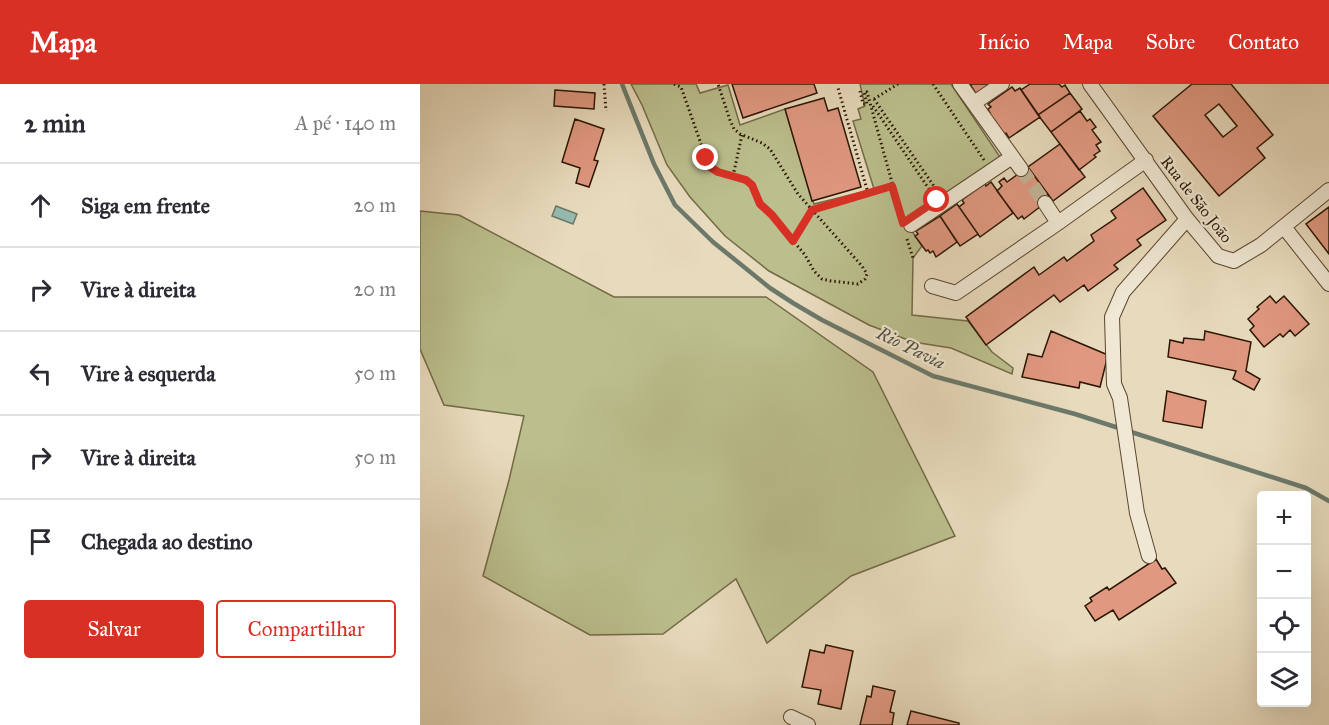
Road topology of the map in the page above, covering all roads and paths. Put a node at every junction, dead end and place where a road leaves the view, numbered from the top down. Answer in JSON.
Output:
{"nodes":[{"id":1,"x":604,"y":84,"type":"edge"},
{"id":2,"x":674,"y":84,"type":"edge"},
{"id":3,"x":718,"y":84,"type":"edge"},
{"id":4,"x":865,"y":84,"type":"edge"},
{"id":5,"x":898,"y":84,"type":"edge"},
{"id":6,"x":933,"y":84,"type":"edge"},
{"id":7,"x":960,"y":84,"type":"edge"},
{"id":8,"x":1002,"y":84,"type":"edge"},
{"id":9,"x":1090,"y":84,"type":"edge"},
{"id":10,"x":838,"y":88,"type":"dead end"},
{"id":11,"x":860,"y":92,"type":"dead end"},
{"id":12,"x":867,"y":92,"type":"junction"},
{"id":13,"x":874,"y":99,"type":"junction"},
{"id":14,"x":870,"y":102,"type":"junction"},
{"id":15,"x":974,"y":104,"type":"junction"},
{"id":16,"x":606,"y":111,"type":"dead end"},
{"id":17,"x":742,"y":135,"type":"junction"},
{"id":18,"x":1012,"y":157,"type":"junction"},
{"id":19,"x":1146,"y":160,"type":"junction"},
{"id":20,"x":988,"y":165,"type":"dead end"},
{"id":21,"x":1021,"y":169,"type":"tunnel mouth"},
{"id":22,"x":733,"y":177,"type":"junction"},
{"id":23,"x":892,"y":186,"type":"junction"},
{"id":24,"x":1329,"y":190,"type":"edge"},
{"id":25,"x":868,"y":193,"type":"junction"},
{"id":26,"x":941,"y":197,"type":"dead end"},
{"id":27,"x":937,"y":200,"type":"dead end"},
{"id":28,"x":1045,"y":203,"type":"tunnel mouth"},
{"id":29,"x":812,"y":210,"type":"junction"},
{"id":30,"x":1187,"y":219,"type":"junction"},
{"id":31,"x":1058,"y":223,"type":"junction"},
{"id":32,"x":906,"y":226,"type":"junction"},
{"id":33,"x":1284,"y":226,"type":"junction"},
{"id":34,"x":793,"y":241,"type":"junction"},
{"id":35,"x":912,"y":258,"type":"dead end"},
{"id":36,"x":1329,"y":284,"type":"edge"},
{"id":37,"x":932,"y":286,"type":"dead end"},
{"id":38,"x":1149,"y":556,"type":"dead end"},
{"id":39,"x":791,"y":717,"type":"dead end"},
{"id":40,"x":808,"y":725,"type":"edge"}],
"edges":[{"from":1,"to":16,"type":"path"},
{"from":2,"to":22,"type":"path"},
{"from":3,"to":17,"type":"path"},
{"from":4,"to":12,"type":"path"},
{"from":5,"to":13,"type":"path"},
{"from":6,"to":20,"type":"path"},
{"from":7,"to":15,"type":"street"},
{"from":8,"to":15,"type":"street"},
{"from":9,"to":19,"type":"street","name":"Rua de São João"},
{"from":10,"to":25,"type":"path"},
{"from":11,"to":12,"type":"path"},
{"from":12,"to":14,"type":"path"},
{"from":13,"to":14,"type":"path"},
{"from":13,"to":26,"type":"path"},
{"from":14,"to":23,"type":"path"},
{"from":14,"to":27,"type":"path"},
{"from":15,"to":18,"type":"street"},
{"from":17,"to":22,"type":"path"},
{"from":17,"to":29,"type":"path"},
{"from":18,"to":21,"type":"street"},
{"from":18,"to":32,"type":"street"},
{"from":19,"to":30,"type":"street","name":"Rua de São João"},
{"from":19,"to":31,"type":"street"},
{"from":22,"to":34,"type":"path"},
{"from":23,"to":25,"type":"path"},
{"from":23,"to":32,"type":"path"},
{"from":24,"to":33,"type":"street","name":"Rua de São João"},
{"from":25,"to":29,"type":"path"},
{"from":28,"to":31,"type":"street"},
{"from":29,"to":34,"type":"path"},
{"from":29,"to":34,"type":"path"},
{"from":30,"to":33,"type":"street","name":"Rua de São João"},
{"from":30,"to":38,"type":"street"},
{"from":31,"to":37,"type":"street"},
{"from":32,"to":35,"type":"path"},
{"from":33,"to":36,"type":"street"},
{"from":39,"to":40,"type":"street"}]}
